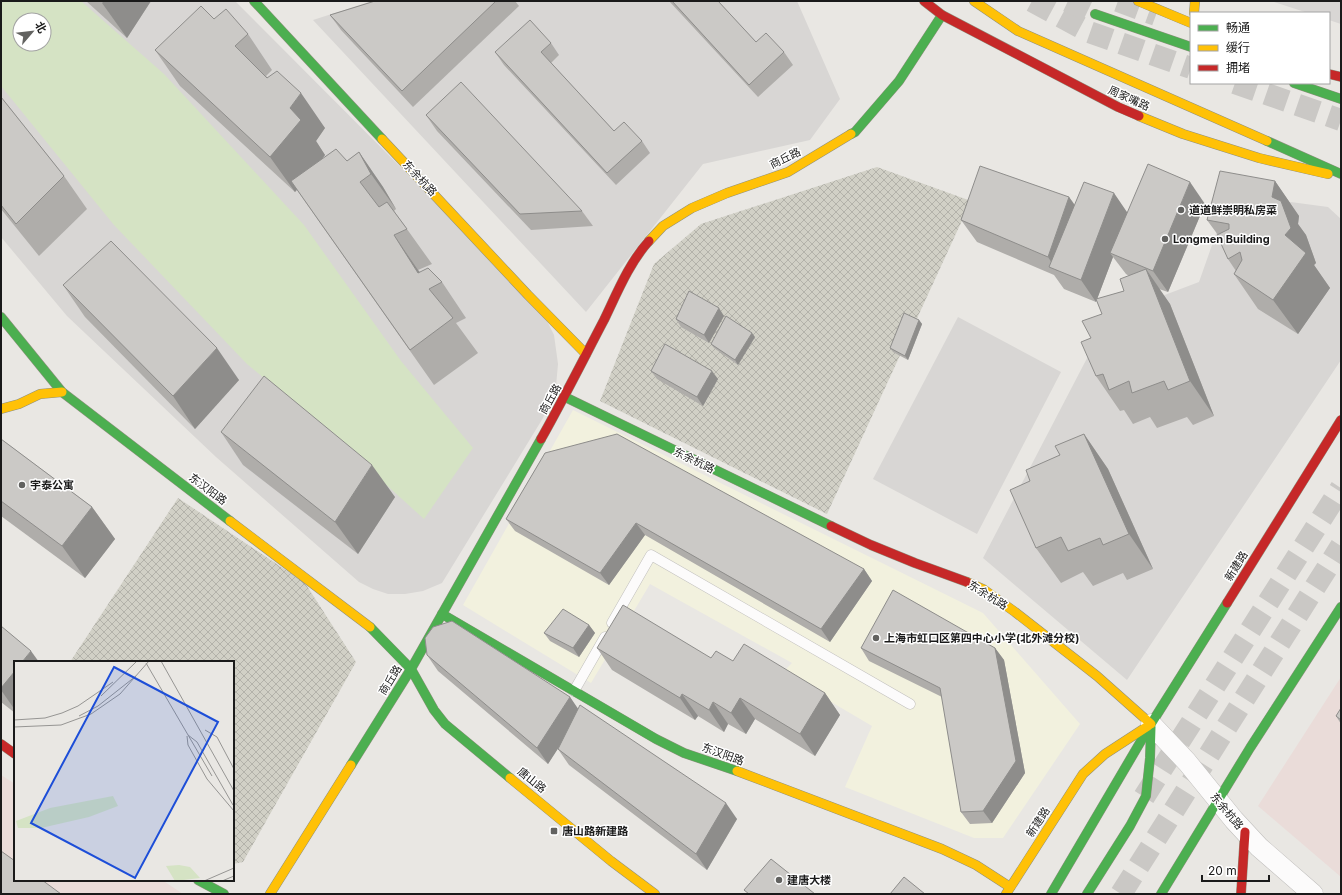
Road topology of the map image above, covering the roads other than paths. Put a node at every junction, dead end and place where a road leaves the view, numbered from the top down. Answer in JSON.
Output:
{"nodes":[{"id":1,"x":254,"y":1,"type":"edge"},
{"id":2,"x":924,"y":1,"type":"edge"},
{"id":3,"x":974,"y":1,"type":"edge"},
{"id":4,"x":1138,"y":1,"type":"edge"},
{"id":5,"x":1195,"y":1,"type":"edge"},
{"id":6,"x":1194,"y":12,"type":"edge"},
{"id":7,"x":1095,"y":14,"type":"tunnel mouth"},
{"id":8,"x":942,"y":15,"type":"junction"},
{"id":9,"x":1190,"y":23,"type":"edge"},
{"id":10,"x":1190,"y":47,"type":"edge"},
{"id":11,"x":1330,"y":74,"type":"edge"},
{"id":12,"x":1341,"y":77,"type":"edge"},
{"id":13,"x":1297,"y":84,"type":"edge"},
{"id":14,"x":1341,"y":99,"type":"edge"},
{"id":15,"x":1341,"y":174,"type":"edge"},
{"id":16,"x":1341,"y":177,"type":"edge"},
{"id":17,"x":1,"y":317,"type":"edge"},
{"id":18,"x":586,"y":354,"type":"junction"},
{"id":19,"x":62,"y":392,"type":"junction"},
{"id":20,"x":565,"y":397,"type":"junction"},
{"id":21,"x":1,"y":409,"type":"edge"},
{"id":22,"x":1341,"y":420,"type":"edge"},
{"id":23,"x":1341,"y":607,"type":"edge"},
{"id":24,"x":442,"y":614,"type":"junction"},
{"id":25,"x":411,"y":669,"type":"junction"},
{"id":26,"x":574,"y":691,"type":"junction"},
{"id":27,"x":910,"y":704,"type":"dead end"},
{"id":28,"x":1151,"y":724,"type":"junction"},
{"id":29,"x":1,"y":744,"type":"edge"},
{"id":30,"x":14,"y":753,"type":"edge"},
{"id":31,"x":1218,"y":801,"type":"junction"},
{"id":32,"x":1245,"y":832,"type":"junction"},
{"id":33,"x":200,"y":881,"type":"edge"},
{"id":34,"x":1008,"y":891,"type":"edge"},
{"id":35,"x":224,"y":894,"type":"edge"},
{"id":36,"x":270,"y":894,"type":"edge"},
{"id":37,"x":655,"y":894,"type":"edge"},
{"id":38,"x":1051,"y":894,"type":"edge"},
{"id":39,"x":1087,"y":894,"type":"edge"},
{"id":40,"x":1161,"y":894,"type":"edge"},
{"id":41,"x":1241,"y":894,"type":"edge"},
{"id":42,"x":1313,"y":894,"type":"edge"}],
"edges":[{"from":1,"to":18,"type":"main road","name":"东余杭路"},
{"from":2,"to":8,"type":"main road","name":"周家嘴路"},
{"from":3,"to":15,"type":"main road"},
{"from":4,"to":9,"type":"main road"},
{"from":5,"to":6,"type":"main road"},
{"from":7,"to":10,"type":"main road"},
{"from":8,"to":16,"type":"main road","name":"周家嘴路"},
{"from":8,"to":18,"type":"main road","name":"商丘路"},
{"from":11,"to":12,"type":"main road"},
{"from":13,"to":14,"type":"main road"},
{"from":17,"to":19,"type":"main road","name":"东汉阳路"},
{"from":18,"to":20,"type":"main road","name":"商丘路"},
{"from":19,"to":21,"type":"main road"},
{"from":19,"to":25,"type":"main road","name":"东汉阳路"},
{"from":20,"to":24,"type":"main road","name":"商丘路"},
{"from":20,"to":28,"type":"main road","name":"东余杭路"},
{"from":22,"to":28,"type":"main road","name":"新建路"},
{"from":23,"to":31,"type":"main road"},
{"from":24,"to":25,"type":"main road","name":"商丘路"},
{"from":24,"to":26,"type":"main road","name":"东汉阳路"},
{"from":25,"to":36,"type":"main road","name":"商丘路"},
{"from":25,"to":37,"type":"main road","name":"唐山路"},
{"from":26,"to":27,"type":"lane"},
{"from":26,"to":34,"type":"main road","name":"东汉阳路"},
{"from":28,"to":31,"type":"street","name":"东余杭路"},
{"from":28,"to":34,"type":"main road","name":"新建路"},
{"from":28,"to":38,"type":"main road"},
{"from":28,"to":39,"type":"main road"},
{"from":29,"to":30,"type":"main road"},
{"from":31,"to":32,"type":"street","name":"东余杭路"},
{"from":31,"to":40,"type":"main road"},
{"from":32,"to":41,"type":"main road"},
{"from":32,"to":42,"type":"street","name":"东余杭路"},
{"from":33,"to":35,"type":"main road"}]}
